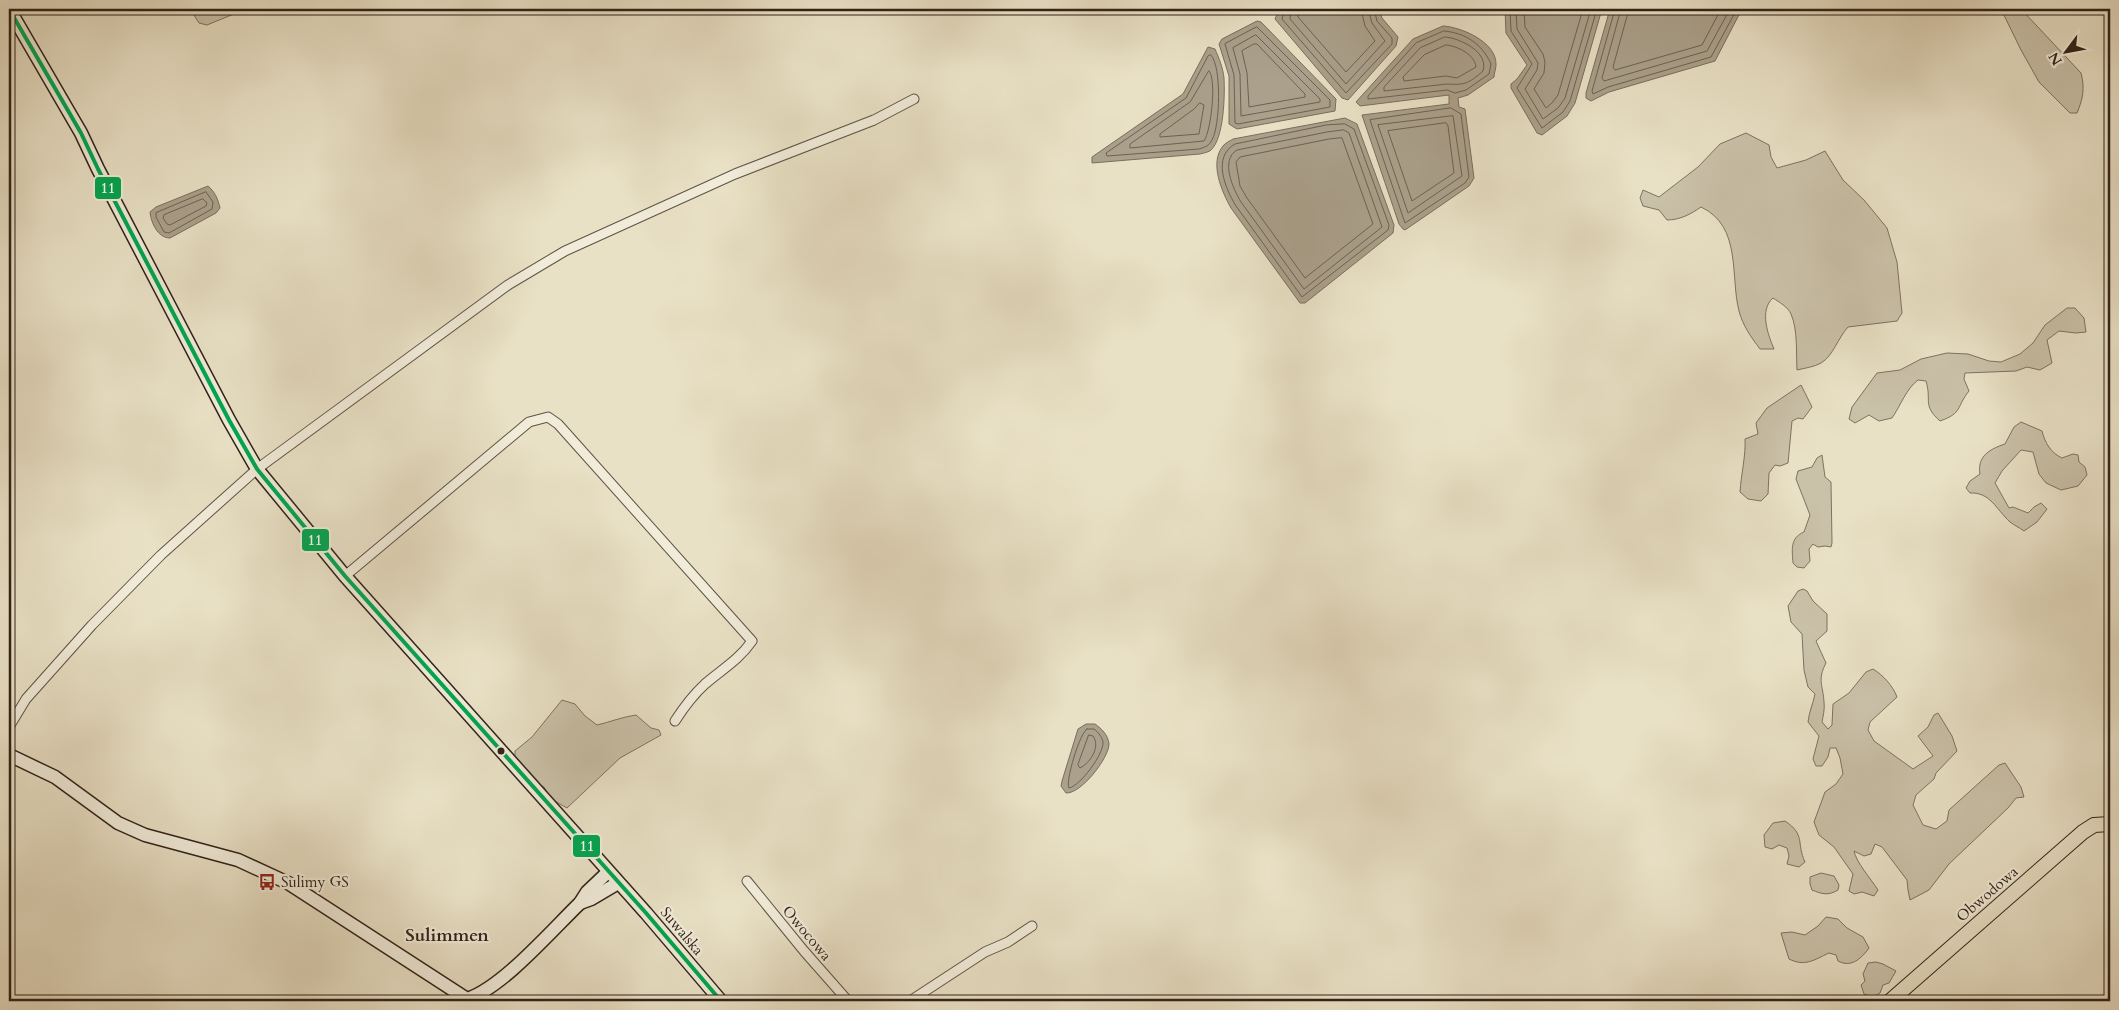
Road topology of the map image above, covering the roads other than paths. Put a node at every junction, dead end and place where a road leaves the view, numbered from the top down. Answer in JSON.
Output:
{"nodes":[{"id":1,"x":9,"y":9,"type":"edge"},
{"id":2,"x":914,"y":99,"type":"dead end"},
{"id":3,"x":257,"y":469,"type":"junction"},
{"id":4,"x":345,"y":576,"type":"junction"},
{"id":5,"x":675,"y":721,"type":"dead end"},
{"id":6,"x":9,"y":727,"type":"edge"},
{"id":7,"x":9,"y":756,"type":"edge"},
{"id":8,"x":2110,"y":824,"type":"edge"},
{"id":9,"x":608,"y":872,"type":"junction"},
{"id":10,"x":747,"y":881,"type":"dead end"},
{"id":11,"x":618,"y":883,"type":"junction"},
{"id":12,"x":580,"y":903,"type":"junction"},
{"id":13,"x":1032,"y":926,"type":"dead end"},
{"id":14,"x":467,"y":1000,"type":"edge"},
{"id":15,"x":721,"y":1001,"type":"edge"},
{"id":16,"x":848,"y":1001,"type":"edge"},
{"id":17,"x":910,"y":1001,"type":"edge"},
{"id":18,"x":1890,"y":1001,"type":"edge"}],
"edges":[{"from":1,"to":3,"type":"street","name":"Suwalska"},
{"from":2,"to":3,"type":"street"},
{"from":3,"to":4,"type":"street","name":"Suwalska"},
{"from":3,"to":6,"type":"street"},
{"from":4,"to":5,"type":"street"},
{"from":4,"to":9,"type":"street","name":"Suwalska"},
{"from":7,"to":14,"type":"street"},
{"from":8,"to":18,"type":"main road","name":"Obwodowa"},
{"from":9,"to":11,"type":"street","name":"Suwalska"},
{"from":9,"to":12,"type":"street"},
{"from":10,"to":16,"type":"street","name":"Owocowa"},
{"from":11,"to":12,"type":"street"},
{"from":11,"to":15,"type":"street","name":"Suwalska"},
{"from":12,"to":14,"type":"street"},
{"from":13,"to":17,"type":"street"}]}
